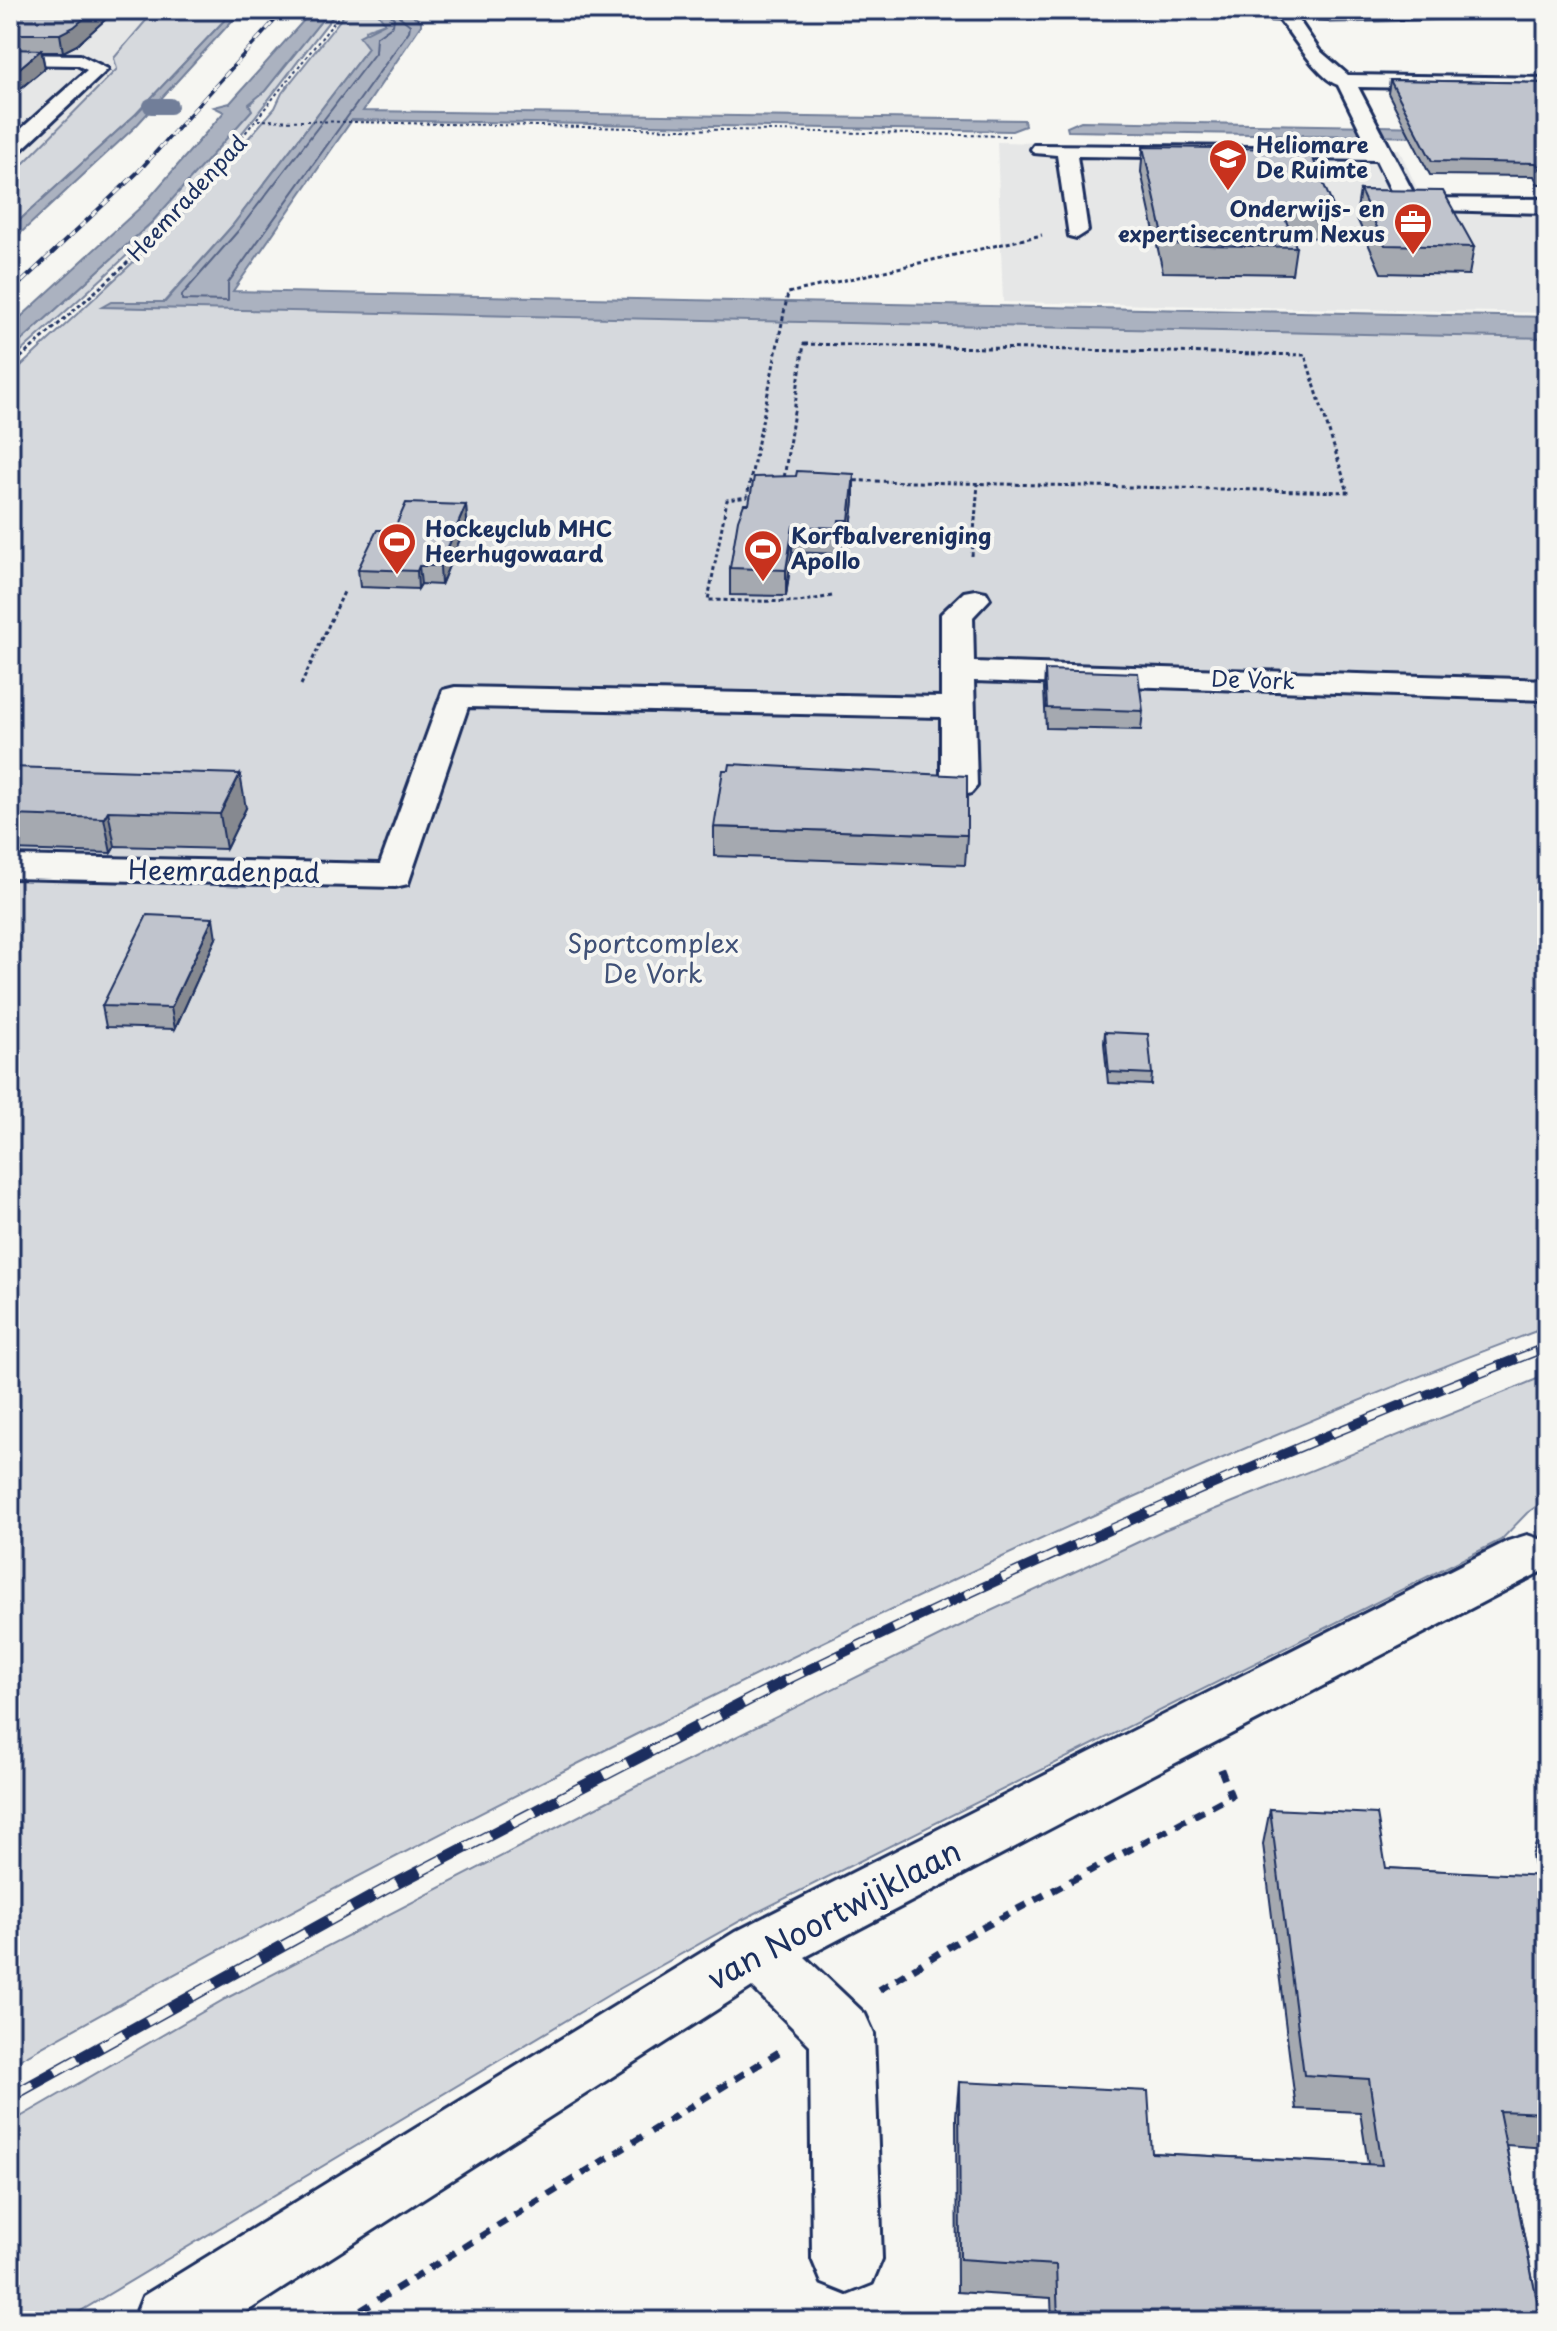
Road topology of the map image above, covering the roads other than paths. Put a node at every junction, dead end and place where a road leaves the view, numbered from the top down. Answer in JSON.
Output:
{"nodes":[{"id":1,"x":1223,"y":10,"type":"edge"},
{"id":2,"x":1362,"y":10,"type":"edge"},
{"id":3,"x":1547,"y":10,"type":"edge"},
{"id":4,"x":1267,"y":12,"type":"edge"},
{"id":5,"x":1331,"y":14,"type":"junction"},
{"id":6,"x":10,"y":59,"type":"edge"},
{"id":7,"x":1328,"y":62,"type":"junction"},
{"id":8,"x":1346,"y":81,"type":"junction"},
{"id":9,"x":1547,"y":84,"type":"edge"},
{"id":10,"x":1376,"y":139,"type":"junction"},
{"id":11,"x":1041,"y":149,"type":"dead end"},
{"id":12,"x":1066,"y":149,"type":"junction"},
{"id":13,"x":10,"y":150,"type":"edge"},
{"id":14,"x":1547,"y":206,"type":"edge"},
{"id":15,"x":1077,"y":231,"type":"road end"},
{"id":16,"x":975,"y":599,"type":"dead end"},
{"id":17,"x":958,"y":671,"type":"junction"},
{"id":18,"x":1547,"y":690,"type":"edge"},
{"id":19,"x":959,"y":707,"type":"junction"},
{"id":20,"x":959,"y":786,"type":"edge"},
{"id":21,"x":10,"y":867,"type":"edge"},
{"id":22,"x":1527,"y":1555,"type":"dead end"},
{"id":23,"x":757,"y":1951,"type":"junction"},
{"id":24,"x":847,"y":2259,"type":"dead end"},
{"id":25,"x":168,"y":2321,"type":"edge"}],
"edges":[{"from":1,"to":4,"type":"street"},
{"from":2,"to":5,"type":"street"},
{"from":3,"to":5,"type":"street"},
{"from":4,"to":5,"type":"street"},
{"from":4,"to":7,"type":"street"},
{"from":5,"to":7,"type":"street"},
{"from":6,"to":13,"type":"street"},
{"from":7,"to":8,"type":"street"},
{"from":8,"to":9,"type":"street"},
{"from":8,"to":10,"type":"street"},
{"from":10,"to":12,"type":"street"},
{"from":10,"to":14,"type":"street"},
{"from":11,"to":12,"type":"street"},
{"from":12,"to":15,"type":"street"},
{"from":16,"to":17,"type":"street"},
{"from":17,"to":18,"type":"street","name":"De Vork"},
{"from":17,"to":19,"type":"street"},
{"from":19,"to":20,"type":"street"},
{"from":19,"to":21,"type":"street","name":"Heemradenpad"},
{"from":22,"to":23,"type":"street","name":"van Noortwijklaan"},
{"from":23,"to":24,"type":"street"},
{"from":23,"to":25,"type":"street","name":"van Noortwijklaan"}]}
